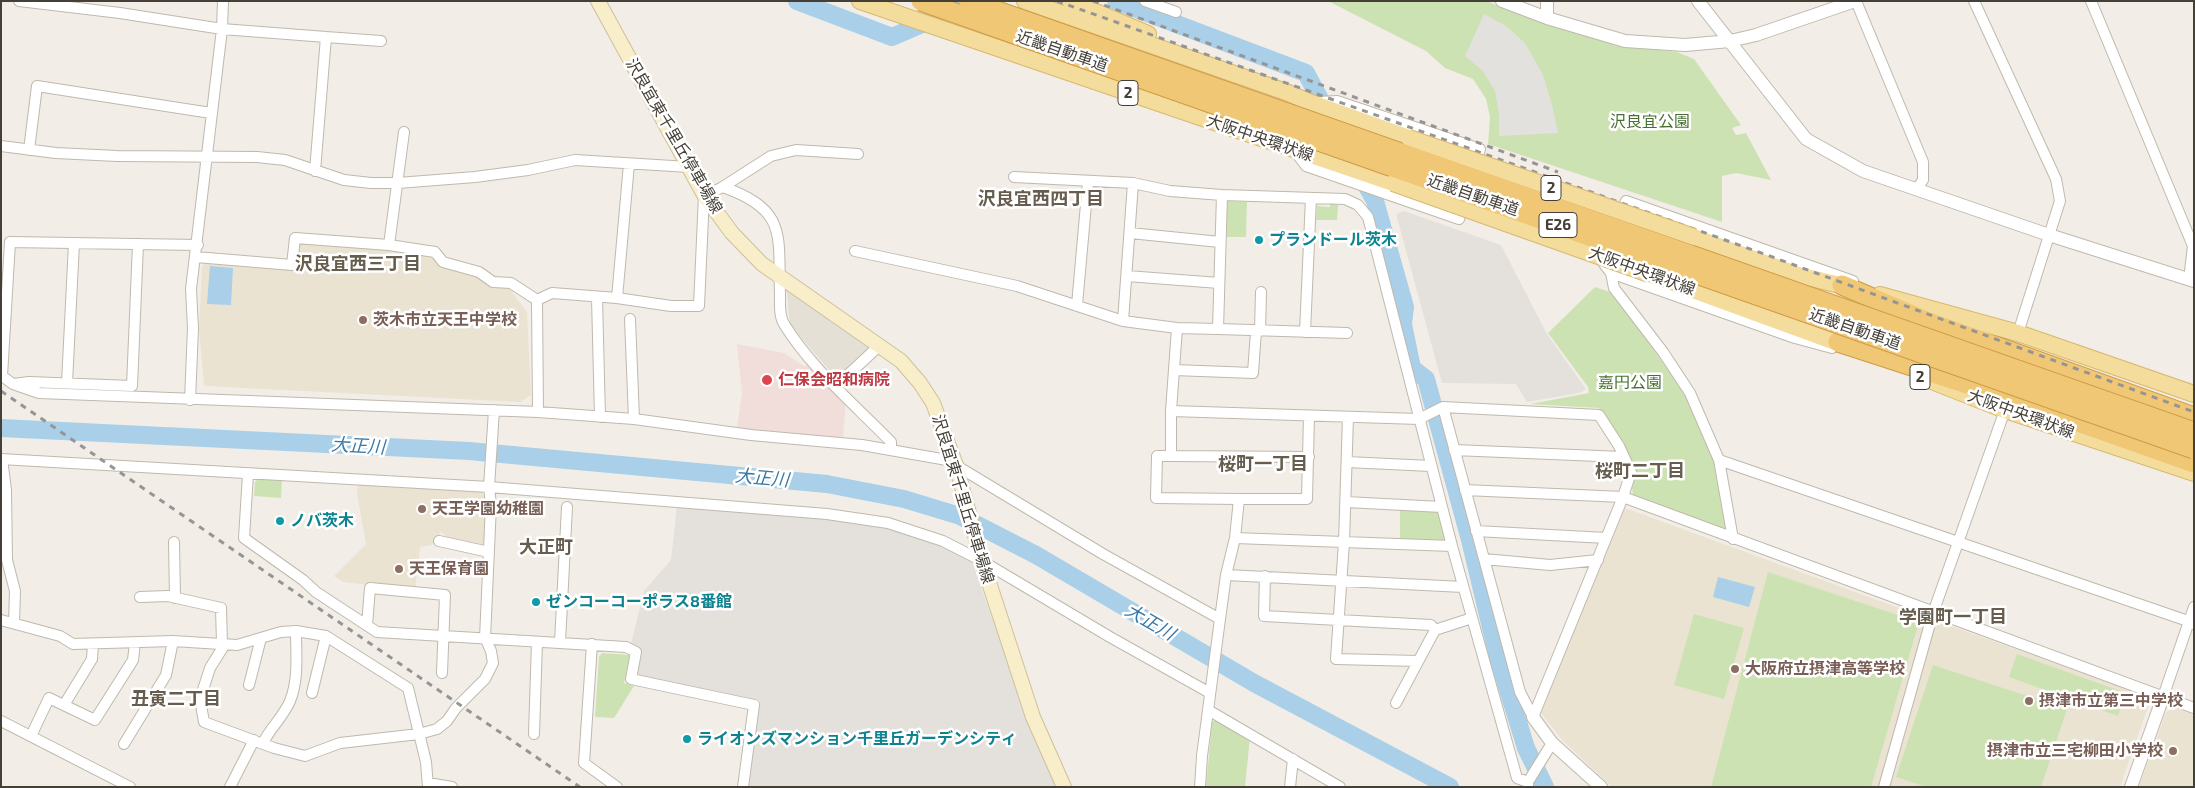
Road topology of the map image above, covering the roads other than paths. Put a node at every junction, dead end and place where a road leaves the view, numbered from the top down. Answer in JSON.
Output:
{"nodes":[{"id":1,"x":19,"y":1,"type":"edge"},
{"id":2,"x":224,"y":1,"type":"edge"},
{"id":3,"x":598,"y":1,"type":"edge"},
{"id":4,"x":921,"y":1,"type":"edge"},
{"id":5,"x":969,"y":1,"type":"edge"},
{"id":6,"x":1025,"y":1,"type":"edge"},
{"id":7,"x":1070,"y":1,"type":"edge"},
{"id":8,"x":1145,"y":1,"type":"edge"},
{"id":9,"x":1502,"y":1,"type":"edge"},
{"id":10,"x":1547,"y":1,"type":"edge"},
{"id":11,"x":1698,"y":1,"type":"edge"},
{"id":12,"x":1856,"y":1,"type":"edge"},
{"id":13,"x":1974,"y":1,"type":"edge"},
{"id":14,"x":2091,"y":1,"type":"edge"},
{"id":15,"x":31,"y":2,"type":"edge"},
{"id":16,"x":863,"y":2,"type":"edge"},
{"id":17,"x":1176,"y":12,"type":"dead end"},
{"id":18,"x":1547,"y":18,"type":"junction"},
{"id":19,"x":222,"y":29,"type":"junction"},
{"id":20,"x":326,"y":37,"type":"junction"},
{"id":21,"x":381,"y":41,"type":"dead end"},
{"id":22,"x":1730,"y":41,"type":"junction"},
{"id":23,"x":1286,"y":92,"type":"junction"},
{"id":24,"x":1309,"y":102,"type":"junction"},
{"id":25,"x":211,"y":113,"type":"junction"},
{"id":26,"x":404,"y":132,"type":"dead end"},
{"id":27,"x":1,"y":146,"type":"edge"},
{"id":28,"x":1293,"y":149,"type":"junction"},
{"id":29,"x":29,"y":150,"type":"junction"},
{"id":30,"x":858,"y":154,"type":"dead end"},
{"id":31,"x":206,"y":157,"type":"junction"},
{"id":32,"x":629,"y":164,"type":"junction"},
{"id":33,"x":689,"y":167,"type":"junction"},
{"id":34,"x":315,"y":172,"type":"junction"},
{"id":35,"x":1014,"y":177,"type":"dead end"},
{"id":36,"x":1088,"y":182,"type":"junction"},
{"id":37,"x":398,"y":183,"type":"junction"},
{"id":38,"x":1133,"y":183,"type":"junction"},
{"id":39,"x":723,"y":187,"type":"junction"},
{"id":40,"x":1916,"y":190,"type":"junction"},
{"id":41,"x":704,"y":195,"type":"junction"},
{"id":42,"x":1222,"y":195,"type":"junction"},
{"id":43,"x":1311,"y":198,"type":"junction"},
{"id":44,"x":1130,"y":233,"type":"junction"},
{"id":45,"x":2049,"y":235,"type":"junction"},
{"id":46,"x":1220,"y":242,"type":"junction"},
{"id":47,"x":74,"y":244,"type":"junction"},
{"id":48,"x":138,"y":244,"type":"junction"},
{"id":49,"x":198,"y":245,"type":"junction"},
{"id":50,"x":389,"y":245,"type":"junction"},
{"id":51,"x":855,"y":251,"type":"dead end"},
{"id":52,"x":196,"y":257,"type":"junction"},
{"id":53,"x":5,"y":264,"type":"edge"},
{"id":54,"x":1611,"y":273,"type":"junction"},
{"id":55,"x":779,"y":276,"type":"junction"},
{"id":56,"x":1127,"y":276,"type":"junction"},
{"id":57,"x":2191,"y":280,"type":"edge"},
{"id":58,"x":1219,"y":283,"type":"junction"},
{"id":59,"x":1842,"y":285,"type":"junction"},
{"id":60,"x":1261,"y":292,"type":"dead end"},
{"id":61,"x":597,"y":298,"type":"junction"},
{"id":62,"x":617,"y":298,"type":"junction"},
{"id":63,"x":537,"y":300,"type":"junction"},
{"id":64,"x":1909,"y":302,"type":"junction"},
{"id":65,"x":1076,"y":305,"type":"junction"},
{"id":66,"x":630,"y":319,"type":"dead end"},
{"id":67,"x":1123,"y":321,"type":"junction"},
{"id":68,"x":1177,"y":328,"type":"junction"},
{"id":69,"x":1218,"y":329,"type":"junction"},
{"id":70,"x":1258,"y":331,"type":"junction"},
{"id":71,"x":1305,"y":332,"type":"junction"},
{"id":72,"x":1347,"y":333,"type":"dead end"},
{"id":73,"x":2018,"y":333,"type":"junction"},
{"id":74,"x":1838,"y":342,"type":"junction"},
{"id":75,"x":880,"y":345,"type":"junction"},
{"id":76,"x":1893,"y":366,"type":"junction"},
{"id":77,"x":1174,"y":370,"type":"junction"},
{"id":78,"x":2,"y":376,"type":"edge"},
{"id":79,"x":67,"y":383,"type":"junction"},
{"id":80,"x":13,"y":384,"type":"junction"},
{"id":81,"x":836,"y":386,"type":"junction"},
{"id":82,"x":2194,"y":394,"type":"edge"},
{"id":83,"x":190,"y":400,"type":"junction"},
{"id":84,"x":2010,"y":405,"type":"junction"},
{"id":85,"x":1443,"y":407,"type":"junction"},
{"id":86,"x":494,"y":410,"type":"junction"},
{"id":87,"x":1172,"y":411,"type":"junction"},
{"id":88,"x":538,"y":412,"type":"junction"},
{"id":89,"x":1309,"y":416,"type":"junction"},
{"id":90,"x":600,"y":417,"type":"junction"},
{"id":91,"x":1348,"y":417,"type":"junction"},
{"id":92,"x":2194,"y":417,"type":"edge"},
{"id":93,"x":634,"y":419,"type":"junction"},
{"id":94,"x":1419,"y":419,"type":"junction"},
{"id":95,"x":2194,"y":432,"type":"edge"},
{"id":96,"x":2194,"y":449,"type":"edge"},
{"id":97,"x":891,"y":450,"type":"junction"},
{"id":98,"x":1454,"y":450,"type":"junction"},
{"id":99,"x":1171,"y":456,"type":"junction"},
{"id":100,"x":1308,"y":457,"type":"junction"},
{"id":101,"x":1623,"y":457,"type":"junction"},
{"id":102,"x":2,"y":459,"type":"edge"},
{"id":103,"x":1720,"y":460,"type":"junction"},
{"id":104,"x":1347,"y":462,"type":"junction"},
{"id":105,"x":2194,"y":463,"type":"edge"},
{"id":106,"x":1431,"y":466,"type":"junction"},
{"id":107,"x":957,"y":470,"type":"junction"},
{"id":108,"x":2194,"y":473,"type":"edge"},
{"id":109,"x":248,"y":474,"type":"junction"},
{"id":110,"x":489,"y":486,"type":"junction"},
{"id":111,"x":1465,"y":490,"type":"junction"},
{"id":112,"x":1622,"y":498,"type":"junction"},
{"id":113,"x":1239,"y":499,"type":"junction"},
{"id":114,"x":1346,"y":502,"type":"junction"},
{"id":115,"x":567,"y":507,"type":"dead end"},
{"id":116,"x":1442,"y":507,"type":"junction"},
{"id":117,"x":1476,"y":530,"type":"junction"},
{"id":118,"x":1235,"y":538,"type":"junction"},
{"id":119,"x":1606,"y":538,"type":"junction"},
{"id":120,"x":1733,"y":539,"type":"junction"},
{"id":121,"x":439,"y":541,"type":"dead end"},
{"id":122,"x":1957,"y":541,"type":"junction"},
{"id":123,"x":174,"y":542,"type":"dead end"},
{"id":124,"x":1344,"y":542,"type":"junction"},
{"id":125,"x":1452,"y":546,"type":"junction"},
{"id":126,"x":489,"y":552,"type":"junction"},
{"id":127,"x":1484,"y":559,"type":"junction"},
{"id":128,"x":1598,"y":560,"type":"junction"},
{"id":129,"x":982,"y":561,"type":"junction"},
{"id":130,"x":1226,"y":575,"type":"junction"},
{"id":131,"x":1265,"y":576,"type":"junction"},
{"id":132,"x":1342,"y":580,"type":"junction"},
{"id":133,"x":1463,"y":587,"type":"junction"},
{"id":134,"x":140,"y":597,"type":"dead end"},
{"id":135,"x":175,"y":598,"type":"junction"},
{"id":136,"x":2194,"y":606,"type":"edge"},
{"id":137,"x":1933,"y":613,"type":"junction"},
{"id":138,"x":1472,"y":618,"type":"junction"},
{"id":139,"x":1,"y":620,"type":"edge"},
{"id":140,"x":1338,"y":620,"type":"junction"},
{"id":141,"x":1219,"y":622,"type":"junction"},
{"id":142,"x":2191,"y":622,"type":"edge"},
{"id":143,"x":14,"y":623,"type":"junction"},
{"id":144,"x":367,"y":625,"type":"junction"},
{"id":145,"x":1435,"y":630,"type":"junction"},
{"id":146,"x":296,"y":631,"type":"junction"},
{"id":147,"x":326,"y":636,"type":"junction"},
{"id":148,"x":443,"y":636,"type":"junction"},
{"id":149,"x":261,"y":638,"type":"junction"},
{"id":150,"x":485,"y":638,"type":"junction"},
{"id":151,"x":173,"y":641,"type":"junction"},
{"id":152,"x":537,"y":642,"type":"junction"},
{"id":153,"x":560,"y":642,"type":"junction"},
{"id":154,"x":135,"y":643,"type":"junction"},
{"id":155,"x":93,"y":644,"type":"junction"},
{"id":156,"x":224,"y":644,"type":"junction"},
{"id":157,"x":592,"y":644,"type":"junction"},
{"id":158,"x":1418,"y":661,"type":"junction"},
{"id":159,"x":442,"y":673,"type":"dead end"},
{"id":160,"x":249,"y":685,"type":"dead end"},
{"id":161,"x":1210,"y":692,"type":"junction"},
{"id":162,"x":312,"y":693,"type":"dead end"},
{"id":163,"x":2163,"y":697,"type":"junction"},
{"id":164,"x":1396,"y":703,"type":"dead end"},
{"id":165,"x":64,"y":705,"type":"junction"},
{"id":166,"x":2194,"y":708,"type":"edge"},
{"id":167,"x":1208,"y":710,"type":"junction"},
{"id":168,"x":1533,"y":717,"type":"junction"},
{"id":169,"x":1,"y":721,"type":"edge"},
{"id":170,"x":419,"y":734,"type":"junction"},
{"id":171,"x":534,"y":734,"type":"dead end"},
{"id":172,"x":31,"y":736,"type":"junction"},
{"id":173,"x":258,"y":742,"type":"junction"},
{"id":174,"x":124,"y":744,"type":"dead end"},
{"id":175,"x":1549,"y":747,"type":"junction"},
{"id":176,"x":1293,"y":759,"type":"junction"},
{"id":177,"x":1528,"y":784,"type":"edge"},
{"id":178,"x":428,"y":785,"type":"edge"},
{"id":179,"x":130,"y":787,"type":"edge"},
{"id":180,"x":230,"y":787,"type":"edge"},
{"id":181,"x":452,"y":787,"type":"edge"},
{"id":182,"x":617,"y":787,"type":"edge"},
{"id":183,"x":743,"y":787,"type":"edge"},
{"id":184,"x":1064,"y":787,"type":"edge"},
{"id":185,"x":1200,"y":787,"type":"edge"},
{"id":186,"x":1290,"y":787,"type":"edge"},
{"id":187,"x":1340,"y":787,"type":"edge"},
{"id":188,"x":1601,"y":787,"type":"edge"},
{"id":189,"x":1884,"y":787,"type":"edge"},
{"id":190,"x":2131,"y":787,"type":"edge"}],
"edges":[{"from":1,"to":15,"type":"street"},
{"from":2,"to":19,"type":"street"},
{"from":3,"to":33,"type":"main road","name":"沢良宜東千里丘停車場線"},
{"from":4,"to":96,"type":"highway","name":"近畿自動車道","number":"E26","bridge":true},
{"from":5,"to":95,"type":"highway","name":"近畿自動車道","number":"E26","bridge":true},
{"from":6,"to":23,"type":"main road","number":"2"},
{"from":7,"to":23,"type":"main road"},
{"from":8,"to":17,"type":"street"},
{"from":9,"to":18,"type":"street"},
{"from":10,"to":18,"type":"street"},
{"from":11,"to":22,"type":"street"},
{"from":12,"to":22,"type":"street"},
{"from":12,"to":40,"type":"street"},
{"from":13,"to":45,"type":"street"},
{"from":14,"to":57,"type":"street"},
{"from":15,"to":19,"type":"street"},
{"from":16,"to":28,"type":"main road","name":"大阪中央環状線","number":"2"},
{"from":18,"to":22,"type":"street"},
{"from":19,"to":20,"type":"street"},
{"from":19,"to":25,"type":"street"},
{"from":20,"to":21,"type":"street"},
{"from":20,"to":34,"type":"street"},
{"from":22,"to":40,"type":"street"},
{"from":23,"to":24,"type":"main road","number":"2"},
{"from":24,"to":28,"type":"street"},
{"from":24,"to":59,"type":"main road","number":"2","bridge":true},
{"from":25,"to":29,"type":"street"},
{"from":25,"to":31,"type":"street"},
{"from":26,"to":37,"type":"street"},
{"from":27,"to":29,"type":"street"},
{"from":28,"to":74,"type":"main road","name":"大阪中央環状線","number":"2","bridge":true},
{"from":29,"to":31,"type":"street"},
{"from":30,"to":39,"type":"street"},
{"from":31,"to":34,"type":"street"},
{"from":31,"to":49,"type":"street"},
{"from":32,"to":33,"type":"street"},
{"from":32,"to":37,"type":"street"},
{"from":32,"to":62,"type":"street"},
{"from":33,"to":41,"type":"main road","name":"沢良宜東千里丘停車場線"},
{"from":34,"to":37,"type":"street"},
{"from":35,"to":36,"type":"street"},
{"from":36,"to":38,"type":"street"},
{"from":36,"to":65,"type":"street"},
{"from":37,"to":50,"type":"street"},
{"from":38,"to":42,"type":"street"},
{"from":38,"to":44,"type":"street"},
{"from":39,"to":41,"type":"street"},
{"from":39,"to":55,"type":"street"},
{"from":40,"to":45,"type":"street"},
{"from":41,"to":55,"type":"main road","name":"沢良宜東千里丘停車場線"},
{"from":41,"to":62,"type":"street"},
{"from":42,"to":43,"type":"street"},
{"from":42,"to":46,"type":"street"},
{"from":43,"to":71,"type":"street"},
{"from":43,"to":94,"type":"street"},
{"from":44,"to":46,"type":"street"},
{"from":44,"to":56,"type":"street"},
{"from":45,"to":57,"type":"street"},
{"from":45,"to":73,"type":"street"},
{"from":46,"to":58,"type":"street"},
{"from":47,"to":48,"type":"street"},
{"from":47,"to":53,"type":"street"},
{"from":47,"to":79,"type":"street"},
{"from":48,"to":49,"type":"street"},
{"from":48,"to":79,"type":"street"},
{"from":49,"to":52,"type":"street"},
{"from":50,"to":52,"type":"street"},
{"from":50,"to":63,"type":"street"},
{"from":51,"to":65,"type":"street"},
{"from":52,"to":83,"type":"street"},
{"from":53,"to":78,"type":"street"},
{"from":54,"to":64,"type":"street"},
{"from":54,"to":76,"type":"street"},
{"from":54,"to":103,"type":"street"},
{"from":55,"to":75,"type":"main road","name":"沢良宜東千里丘停車場線"},
{"from":55,"to":81,"type":"street"},
{"from":56,"to":58,"type":"street"},
{"from":56,"to":67,"type":"street"},
{"from":58,"to":69,"type":"street"},
{"from":59,"to":64,"type":"main road","number":"2"},
{"from":59,"to":92,"type":"highway"},
{"from":60,"to":70,"type":"street"},
{"from":61,"to":62,"type":"street"},
{"from":61,"to":63,"type":"street"},
{"from":61,"to":90,"type":"street"},
{"from":63,"to":88,"type":"street"},
{"from":64,"to":73,"type":"main road","number":"2"},
{"from":65,"to":67,"type":"street"},
{"from":66,"to":93,"type":"street"},
{"from":67,"to":68,"type":"street"},
{"from":68,"to":69,"type":"street"},
{"from":68,"to":77,"type":"street"},
{"from":69,"to":70,"type":"street"},
{"from":70,"to":71,"type":"street"},
{"from":70,"to":77,"type":"street"},
{"from":71,"to":72,"type":"street"},
{"from":73,"to":82,"type":"main road","number":"2"},
{"from":74,"to":76,"type":"main road","name":"大阪中央環状線","number":"2"},
{"from":74,"to":84,"type":"highway"},
{"from":75,"to":81,"type":"street"},
{"from":75,"to":107,"type":"main road","name":"沢良宜東千里丘停車場線"},
{"from":76,"to":84,"type":"main road","name":"大阪中央環状線","number":"2"},
{"from":77,"to":87,"type":"street"},
{"from":78,"to":80,"type":"street"},
{"from":79,"to":80,"type":"street"},
{"from":80,"to":83,"type":"street"},
{"from":81,"to":97,"type":"street"},
{"from":83,"to":86,"type":"street"},
{"from":84,"to":105,"type":"highway"},
{"from":84,"to":108,"type":"main road","name":"大阪中央環状線","number":"2"},
{"from":84,"to":122,"type":"street"},
{"from":85,"to":94,"type":"street"},
{"from":85,"to":98,"type":"street"},
{"from":85,"to":101,"type":"street"},
{"from":86,"to":88,"type":"street"},
{"from":86,"to":110,"type":"street"},
{"from":87,"to":89,"type":"street"},
{"from":87,"to":99,"type":"street"},
{"from":88,"to":90,"type":"street"},
{"from":89,"to":91,"type":"street"},
{"from":89,"to":100,"type":"street"},
{"from":90,"to":93,"type":"street"},
{"from":91,"to":94,"type":"street"},
{"from":91,"to":104,"type":"street"},
{"from":93,"to":97,"type":"street"},
{"from":94,"to":106,"type":"street"},
{"from":97,"to":107,"type":"street"},
{"from":98,"to":101,"type":"street"},
{"from":98,"to":111,"type":"street"},
{"from":99,"to":100,"type":"street"},
{"from":99,"to":113,"type":"street"},
{"from":100,"to":113,"type":"street"},
{"from":101,"to":112,"type":"street"},
{"from":102,"to":109,"type":"street"},
{"from":102,"to":143,"type":"street"},
{"from":103,"to":120,"type":"street"},
{"from":103,"to":122,"type":"street"},
{"from":104,"to":106,"type":"street"},
{"from":104,"to":114,"type":"street"},
{"from":106,"to":116,"type":"street"},
{"from":107,"to":129,"type":"main road","name":"沢良宜東千里丘停車場線"},
{"from":107,"to":141,"type":"street"},
{"from":109,"to":110,"type":"street"},
{"from":109,"to":144,"type":"street"},
{"from":110,"to":126,"type":"street"},
{"from":110,"to":129,"type":"street"},
{"from":111,"to":112,"type":"street"},
{"from":111,"to":117,"type":"street"},
{"from":112,"to":119,"type":"street"},
{"from":112,"to":120,"type":"street"},
{"from":113,"to":118,"type":"street"},
{"from":114,"to":116,"type":"street"},
{"from":114,"to":124,"type":"street"},
{"from":115,"to":153,"type":"street"},
{"from":116,"to":125,"type":"street"},
{"from":117,"to":119,"type":"street"},
{"from":117,"to":127,"type":"street"},
{"from":118,"to":124,"type":"street"},
{"from":118,"to":130,"type":"street"},
{"from":119,"to":128,"type":"street"},
{"from":120,"to":137,"type":"street"},
{"from":121,"to":126,"type":"street"},
{"from":122,"to":137,"type":"street"},
{"from":122,"to":142,"type":"street"},
{"from":123,"to":135,"type":"street"},
{"from":124,"to":125,"type":"street"},
{"from":124,"to":132,"type":"street"},
{"from":125,"to":133,"type":"street"},
{"from":126,"to":150,"type":"street"},
{"from":127,"to":128,"type":"street"},
{"from":127,"to":168,"type":"street"},
{"from":128,"to":168,"type":"street"},
{"from":129,"to":161,"type":"street"},
{"from":129,"to":184,"type":"main road","name":"沢良宜東千里丘停車場線"},
{"from":130,"to":131,"type":"street"},
{"from":130,"to":141,"type":"street"},
{"from":131,"to":132,"type":"street"},
{"from":131,"to":140,"type":"street"},
{"from":132,"to":133,"type":"street"},
{"from":132,"to":140,"type":"street"},
{"from":133,"to":138,"type":"street"},
{"from":134,"to":135,"type":"street"},
{"from":135,"to":156,"type":"street"},
{"from":136,"to":142,"type":"street"},
{"from":137,"to":163,"type":"street"},
{"from":137,"to":189,"type":"street"},
{"from":138,"to":145,"type":"street"},
{"from":138,"to":177,"type":"street"},
{"from":139,"to":143,"type":"street"},
{"from":140,"to":145,"type":"street"},
{"from":140,"to":158,"type":"street"},
{"from":141,"to":161,"type":"street"},
{"from":142,"to":163,"type":"street"},
{"from":143,"to":155,"type":"street"},
{"from":144,"to":148,"type":"street"},
{"from":144,"to":148,"type":"street"},
{"from":145,"to":158,"type":"street"},
{"from":146,"to":147,"type":"street"},
{"from":146,"to":149,"type":"street"},
{"from":146,"to":173,"type":"street"},
{"from":147,"to":162,"type":"street"},
{"from":147,"to":170,"type":"street"},
{"from":148,"to":150,"type":"street"},
{"from":148,"to":159,"type":"street"},
{"from":149,"to":156,"type":"street"},
{"from":149,"to":160,"type":"street"},
{"from":150,"to":152,"type":"street"},
{"from":150,"to":170,"type":"street"},
{"from":151,"to":154,"type":"street"},
{"from":151,"to":156,"type":"street"},
{"from":151,"to":174,"type":"street"},
{"from":152,"to":153,"type":"street"},
{"from":152,"to":171,"type":"street"},
{"from":153,"to":157,"type":"street"},
{"from":154,"to":155,"type":"street"},
{"from":154,"to":165,"type":"street"},
{"from":155,"to":165,"type":"street"},
{"from":156,"to":173,"type":"street"},
{"from":157,"to":182,"type":"street"},
{"from":157,"to":183,"type":"street"},
{"from":158,"to":164,"type":"street"},
{"from":161,"to":167,"type":"street"},
{"from":163,"to":166,"type":"street"},
{"from":163,"to":190,"type":"street"},
{"from":165,"to":172,"type":"street"},
{"from":167,"to":176,"type":"street"},
{"from":167,"to":185,"type":"street"},
{"from":168,"to":175,"type":"street"},
{"from":169,"to":172,"type":"street"},
{"from":170,"to":173,"type":"street"},
{"from":170,"to":178,"type":"street"},
{"from":172,"to":179,"type":"street"},
{"from":173,"to":180,"type":"street"},
{"from":175,"to":177,"type":"street"},
{"from":175,"to":188,"type":"street"},
{"from":176,"to":186,"type":"street"},
{"from":176,"to":187,"type":"street"},
{"from":178,"to":181,"type":"street"}]}
